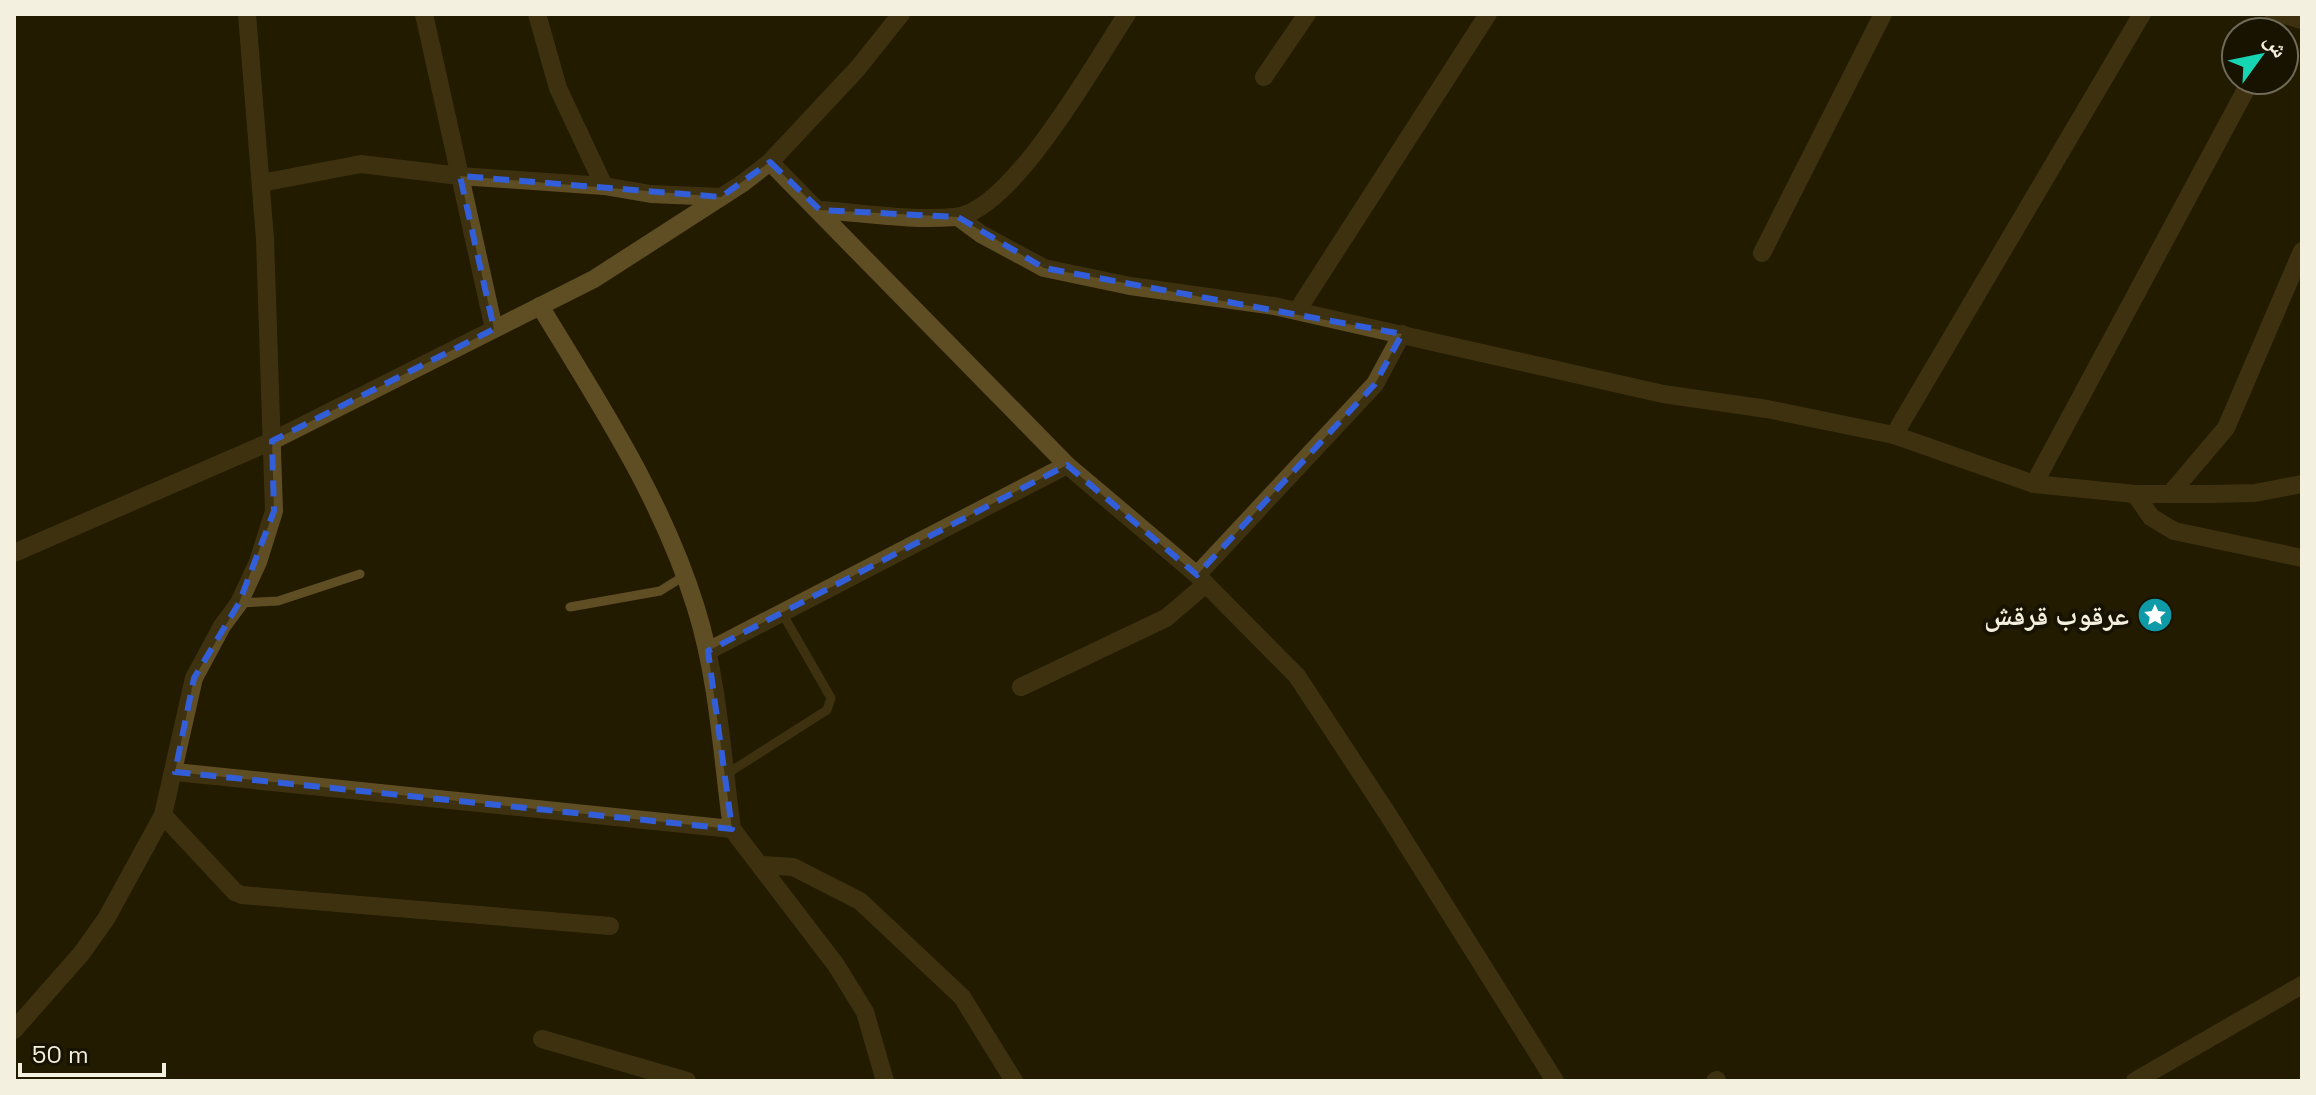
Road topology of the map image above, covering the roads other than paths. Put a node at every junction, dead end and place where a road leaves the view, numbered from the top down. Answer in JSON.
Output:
{"nodes":[{"id":1,"x":247,"y":14,"type":"edge"},
{"id":2,"x":424,"y":14,"type":"edge"},
{"id":3,"x":537,"y":14,"type":"edge"},
{"id":4,"x":901,"y":14,"type":"edge"},
{"id":5,"x":1127,"y":14,"type":"edge"},
{"id":6,"x":1307,"y":14,"type":"edge"},
{"id":7,"x":1488,"y":14,"type":"edge"},
{"id":8,"x":1883,"y":14,"type":"edge"},
{"id":9,"x":2142,"y":14,"type":"edge"},
{"id":10,"x":2278,"y":14,"type":"edge"},
{"id":11,"x":2302,"y":20,"type":"edge"},
{"id":12,"x":1264,"y":77,"type":"dead end"},
{"id":13,"x":2242,"y":96,"type":"edge"},
{"id":14,"x":770,"y":162,"type":"junction"},
{"id":15,"x":460,"y":176,"type":"junction"},
{"id":16,"x":261,"y":183,"type":"junction"},
{"id":17,"x":604,"y":186,"type":"junction"},
{"id":18,"x":721,"y":197,"type":"junction"},
{"id":19,"x":820,"y":210,"type":"junction"},
{"id":20,"x":958,"y":217,"type":"junction"},
{"id":21,"x":2302,"y":251,"type":"edge"},
{"id":22,"x":1762,"y":253,"type":"dead end"},
{"id":23,"x":540,"y":306,"type":"junction"},
{"id":24,"x":1297,"y":311,"type":"junction"},
{"id":25,"x":494,"y":329,"type":"junction"},
{"id":26,"x":1402,"y":334,"type":"junction"},
{"id":27,"x":1894,"y":435,"type":"junction"},
{"id":28,"x":272,"y":441,"type":"junction"},
{"id":29,"x":1067,"y":465,"type":"junction"},
{"id":30,"x":2034,"y":484,"type":"junction"},
{"id":31,"x":2302,"y":484,"type":"edge"},
{"id":32,"x":2135,"y":494,"type":"junction"},
{"id":33,"x":2170,"y":494,"type":"junction"},
{"id":34,"x":14,"y":553,"type":"edge"},
{"id":35,"x":2302,"y":558,"type":"edge"},
{"id":36,"x":360,"y":574,"type":"dead end"},
{"id":37,"x":684,"y":576,"type":"junction"},
{"id":38,"x":1201,"y":580,"type":"junction"},
{"id":39,"x":239,"y":603,"type":"junction"},
{"id":40,"x":570,"y":607,"type":"dead end"},
{"id":41,"x":782,"y":612,"type":"junction"},
{"id":42,"x":708,"y":651,"type":"junction"},
{"id":43,"x":1021,"y":687,"type":"dead end"},
{"id":44,"x":175,"y":772,"type":"junction"},
{"id":45,"x":725,"y":775,"type":"junction"},
{"id":46,"x":163,"y":815,"type":"junction"},
{"id":47,"x":732,"y":829,"type":"junction"},
{"id":48,"x":763,"y":865,"type":"junction"},
{"id":49,"x":610,"y":926,"type":"dead end"},
{"id":50,"x":2302,"y":985,"type":"edge"},
{"id":51,"x":14,"y":1030,"type":"edge"},
{"id":52,"x":542,"y":1039,"type":"dead end"},
{"id":53,"x":884,"y":1076,"type":"edge"},
{"id":54,"x":687,"y":1081,"type":"edge"},
{"id":55,"x":866,"y":1081,"type":"edge"},
{"id":56,"x":1014,"y":1081,"type":"edge"},
{"id":57,"x":1555,"y":1081,"type":"edge"},
{"id":58,"x":2135,"y":1081,"type":"edge"}],
"edges":[{"from":1,"to":16,"type":"street"},
{"from":2,"to":15,"type":"street"},
{"from":3,"to":17,"type":"street"},
{"from":4,"to":14,"type":"street"},
{"from":5,"to":20,"type":"street"},
{"from":6,"to":12,"type":"street"},
{"from":7,"to":24,"type":"street"},
{"from":8,"to":22,"type":"street"},
{"from":9,"to":27,"type":"street"},
{"from":10,"to":11,"type":"street"},
{"from":13,"to":30,"type":"street"},
{"from":14,"to":18,"type":"street"},
{"from":14,"to":19,"type":"street"},
{"from":15,"to":16,"type":"street"},
{"from":15,"to":17,"type":"street"},
{"from":15,"to":25,"type":"street"},
{"from":16,"to":28,"type":"street"},
{"from":17,"to":18,"type":"street"},
{"from":18,"to":23,"type":"street"},
{"from":19,"to":20,"type":"street"},
{"from":19,"to":29,"type":"street"},
{"from":20,"to":24,"type":"street"},
{"from":21,"to":33,"type":"street"},
{"from":23,"to":25,"type":"street"},
{"from":23,"to":37,"type":"street"},
{"from":24,"to":26,"type":"street"},
{"from":25,"to":28,"type":"street"},
{"from":26,"to":27,"type":"street"},
{"from":26,"to":38,"type":"street"},
{"from":27,"to":30,"type":"street"},
{"from":28,"to":34,"type":"street"},
{"from":28,"to":39,"type":"street"},
{"from":29,"to":38,"type":"street"},
{"from":29,"to":41,"type":"street"},
{"from":30,"to":32,"type":"street"},
{"from":31,"to":33,"type":"street"},
{"from":32,"to":33,"type":"street"},
{"from":32,"to":35,"type":"street"},
{"from":36,"to":39,"type":"lane"},
{"from":37,"to":40,"type":"lane"},
{"from":37,"to":42,"type":"street"},
{"from":38,"to":43,"type":"street"},
{"from":38,"to":57,"type":"street"},
{"from":39,"to":44,"type":"street"},
{"from":41,"to":42,"type":"street"},
{"from":41,"to":45,"type":"lane"},
{"from":42,"to":45,"type":"street"},
{"from":44,"to":46,"type":"street"},
{"from":44,"to":47,"type":"street"},
{"from":45,"to":47,"type":"street"},
{"from":46,"to":49,"type":"street"},
{"from":46,"to":51,"type":"street"},
{"from":47,"to":48,"type":"street"},
{"from":48,"to":53,"type":"street"},
{"from":48,"to":56,"type":"street"},
{"from":50,"to":58,"type":"street"},
{"from":52,"to":54,"type":"street"},
{"from":53,"to":55,"type":"street"}]}
